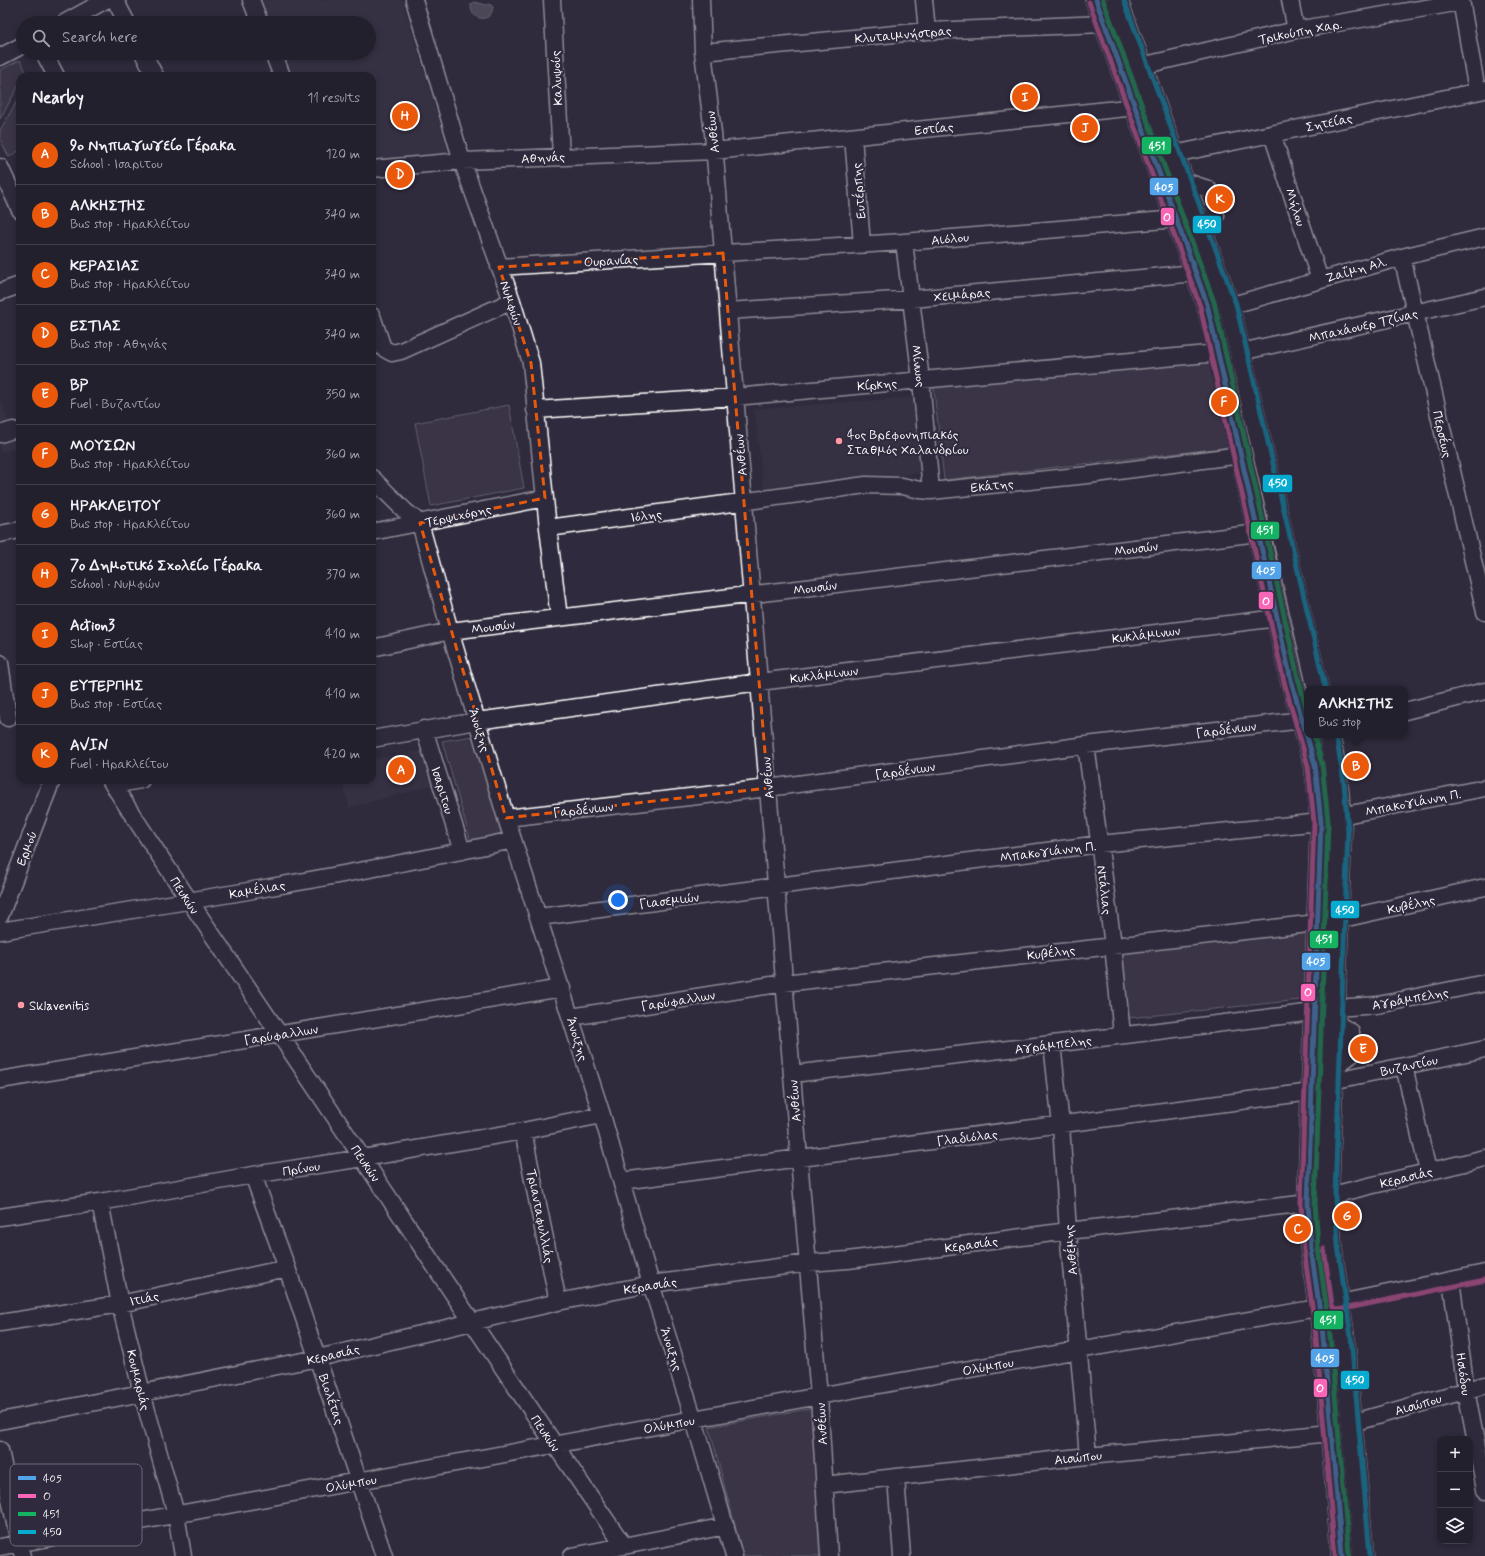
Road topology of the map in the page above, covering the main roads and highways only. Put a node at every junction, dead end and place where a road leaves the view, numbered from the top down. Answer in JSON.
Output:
{"nodes":[{"id":1,"x":1096,"y":0,"type":"edge"},
{"id":2,"x":1117,"y":0,"type":"edge"},
{"id":3,"x":1317,"y":686,"type":"edge"},
{"id":4,"x":1304,"y":727,"type":"edge"},
{"id":5,"x":1307,"y":738,"type":"edge"},
{"id":6,"x":1330,"y":738,"type":"edge"},
{"id":7,"x":1342,"y":1556,"type":"edge"},
{"id":8,"x":1363,"y":1556,"type":"edge"}],
"edges":[{"from":1,"to":4,"type":"main road"},
{"from":2,"to":3,"type":"main road"},
{"from":5,"to":7,"type":"main road"},
{"from":6,"to":8,"type":"main road"}]}
